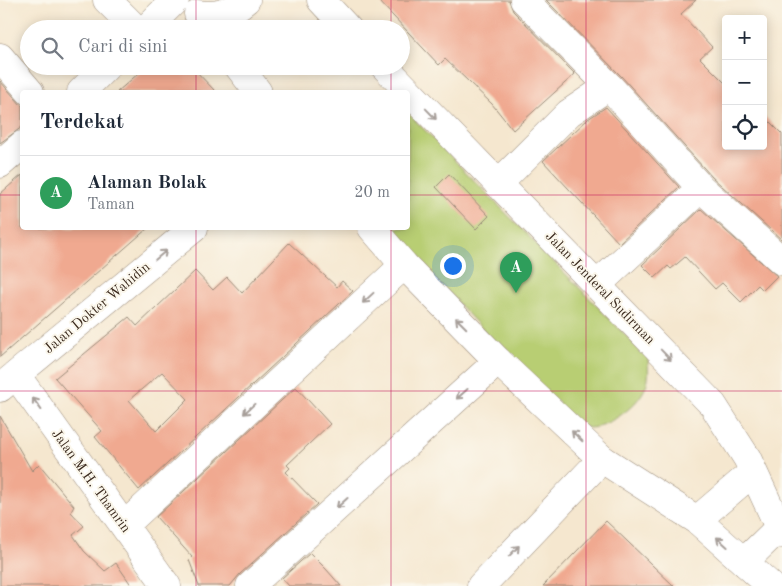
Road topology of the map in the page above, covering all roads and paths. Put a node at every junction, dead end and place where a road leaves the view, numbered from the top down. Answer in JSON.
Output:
{"nodes":[{"id":1,"x":107,"y":0,"type":"edge"},
{"id":2,"x":175,"y":0,"type":"edge"},
{"id":3,"x":246,"y":0,"type":"edge"},
{"id":4,"x":321,"y":0,"type":"edge"},
{"id":5,"x":524,"y":0,"type":"edge"},
{"id":6,"x":197,"y":14,"type":"edge"},
{"id":7,"x":127,"y":20,"type":"edge"},
{"id":8,"x":155,"y":20,"type":"edge"},
{"id":9,"x":340,"y":20,"type":"edge"},
{"id":10,"x":0,"y":57,"type":"edge"},
{"id":11,"x":99,"y":75,"type":"edge"},
{"id":12,"x":245,"y":75,"type":"edge"},
{"id":13,"x":393,"y":75,"type":"edge"},
{"id":14,"x":608,"y":86,"type":"junction"},
{"id":15,"x":28,"y":90,"type":"edge"},
{"id":16,"x":83,"y":90,"type":"edge"},
{"id":17,"x":256,"y":90,"type":"edge"},
{"id":18,"x":407,"y":90,"type":"edge"},
{"id":19,"x":410,"y":93,"type":"edge"},
{"id":20,"x":20,"y":147,"type":"edge"},
{"id":21,"x":0,"y":164,"type":"edge"},
{"id":22,"x":498,"y":184,"type":"junction"},
{"id":23,"x":701,"y":188,"type":"junction"},
{"id":24,"x":192,"y":230,"type":"edge"},
{"id":25,"x":374,"y":230,"type":"edge"},
{"id":26,"x":782,"y":261,"type":"edge"},
{"id":27,"x":404,"y":265,"type":"junction"},
{"id":28,"x":597,"y":285,"type":"junction"},
{"id":29,"x":498,"y":361,"type":"junction"},
{"id":30,"x":8,"y":382,"type":"edge"},
{"id":31,"x":602,"y":460,"type":"junction"},
{"id":32,"x":753,"y":472,"type":"junction"},
{"id":33,"x":697,"y":520,"type":"junction"},
{"id":34,"x":124,"y":526,"type":"junction"},
{"id":35,"x":781,"y":529,"type":"edge"},
{"id":36,"x":744,"y":562,"type":"junction"},
{"id":37,"x":167,"y":586,"type":"edge"},
{"id":38,"x":250,"y":586,"type":"edge"},
{"id":39,"x":481,"y":586,"type":"edge"},
{"id":40,"x":771,"y":586,"type":"edge"}],
"edges":[{"from":1,"to":7,"type":"main road"},
{"from":2,"to":8,"type":"main road"},
{"from":3,"to":6,"type":"main road"},
{"from":4,"to":9,"type":"main road"},
{"from":5,"to":14,"type":"main road"},
{"from":10,"to":15,"type":"main road"},
{"from":11,"to":16,"type":"main road"},
{"from":12,"to":17,"type":"main road"},
{"from":13,"to":18,"type":"main road","name":"Jalan Jenderal Sudirman","one_way":true},
{"from":14,"to":22,"type":"main road"},
{"from":14,"to":23,"type":"main road"},
{"from":19,"to":22,"type":"main road","name":"Jalan Jenderal Sudirman","one_way":true},
{"from":20,"to":21,"type":"main road"},
{"from":22,"to":28,"type":"main road","name":"Jalan Jenderal Sudirman"},
{"from":23,"to":26,"type":"main road"},
{"from":23,"to":28,"type":"main road"},
{"from":30,"to":24,"type":"main road","name":"Jalan Dokter Wahidin","one_way":true},
{"from":25,"to":27,"type":"main road"},
{"from":29,"to":27,"type":"main road","one_way":true},
{"from":27,"to":34,"type":"main road","one_way":true},
{"from":28,"to":32,"type":"main road","name":"Jalan Jenderal Sudirman","one_way":true},
{"from":31,"to":29,"type":"main road","one_way":true},
{"from":29,"to":38,"type":"main road","one_way":true},
{"from":34,"to":30,"type":"main road","name":"Jalan M.H. Thamrin","one_way":true},
{"from":31,"to":33,"type":"main road"},
{"from":39,"to":31,"type":"main road","one_way":true},
{"from":32,"to":33,"type":"main road"},
{"from":32,"to":35,"type":"main road","name":"Jalan Jenderal Sudirman"},
{"from":36,"to":33,"type":"main road","one_way":true},
{"from":34,"to":37,"type":"main road","name":"Jalan M.H. Thamrin"},
{"from":35,"to":36,"type":"main road"},
{"from":36,"to":40,"type":"main road"}]}
